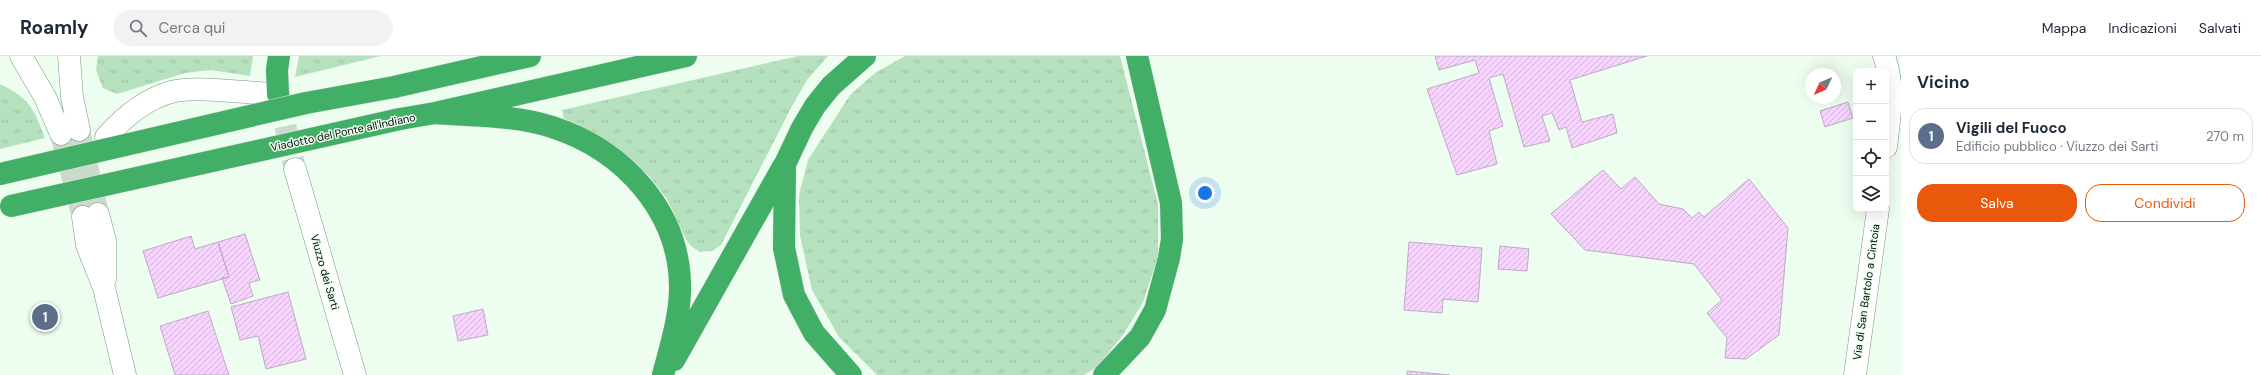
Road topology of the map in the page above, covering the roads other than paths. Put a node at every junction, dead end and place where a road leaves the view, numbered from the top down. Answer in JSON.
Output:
{"nodes":[{"id":1,"x":21,"y":56,"type":"edge"},
{"id":2,"x":69,"y":56,"type":"edge"},
{"id":3,"x":279,"y":56,"type":"edge"},
{"id":4,"x":500,"y":56,"type":"edge"},
{"id":5,"x":530,"y":56,"type":"edge"},
{"id":6,"x":686,"y":56,"type":"edge"},
{"id":7,"x":865,"y":56,"type":"edge"},
{"id":8,"x":1137,"y":56,"type":"edge"},
{"id":9,"x":1884,"y":56,"type":"edge"},
{"id":10,"x":455,"y":73,"type":"junction"},
{"id":11,"x":278,"y":94,"type":"joint"},
{"id":12,"x":435,"y":113,"type":"junction"},
{"id":13,"x":106,"y":137,"type":"dead end"},
{"id":14,"x":1886,"y":140,"type":"edge"},
{"id":15,"x":785,"y":164,"type":"junction"},
{"id":16,"x":295,"y":169,"type":"tunnel mouth"},
{"id":17,"x":0,"y":174,"type":"edge"},
{"id":18,"x":6,"y":208,"type":"edge"},
{"id":19,"x":1878,"y":212,"type":"edge"},
{"id":20,"x":90,"y":215,"type":"tunnel mouth"},
{"id":21,"x":125,"y":375,"type":"edge"},
{"id":22,"x":355,"y":375,"type":"edge"},
{"id":23,"x":663,"y":375,"type":"edge"},
{"id":24,"x":666,"y":375,"type":"edge"},
{"id":25,"x":852,"y":375,"type":"edge"},
{"id":26,"x":1104,"y":375,"type":"edge"},
{"id":27,"x":1854,"y":375,"type":"edge"}],
"edges":[{"from":1,"to":2,"type":"street"},
{"from":3,"to":11,"type":"highway"},
{"from":4,"to":10,"type":"highway"},
{"from":5,"to":10,"type":"highway"},
{"from":6,"to":12,"type":"highway","name":"Viadotto del Ponte all'Indiano"},
{"from":7,"to":15,"type":"highway"},
{"from":8,"to":26,"type":"highway"},
{"from":9,"to":14,"type":"street"},
{"from":10,"to":17,"type":"highway","bridge":true},
{"from":11,"to":13,"type":"street"},
{"from":12,"to":18,"type":"highway","name":"Viadotto del Ponte all'Indiano","bridge":true},
{"from":12,"to":23,"type":"highway"},
{"from":15,"to":24,"type":"highway"},
{"from":15,"to":25,"type":"highway"},
{"from":16,"to":22,"type":"street","name":"Viuzzo dei Sarti"},
{"from":19,"to":27,"type":"street","name":"Via di San Bartolo a Cintoia"},
{"from":20,"to":21,"type":"street"}]}
